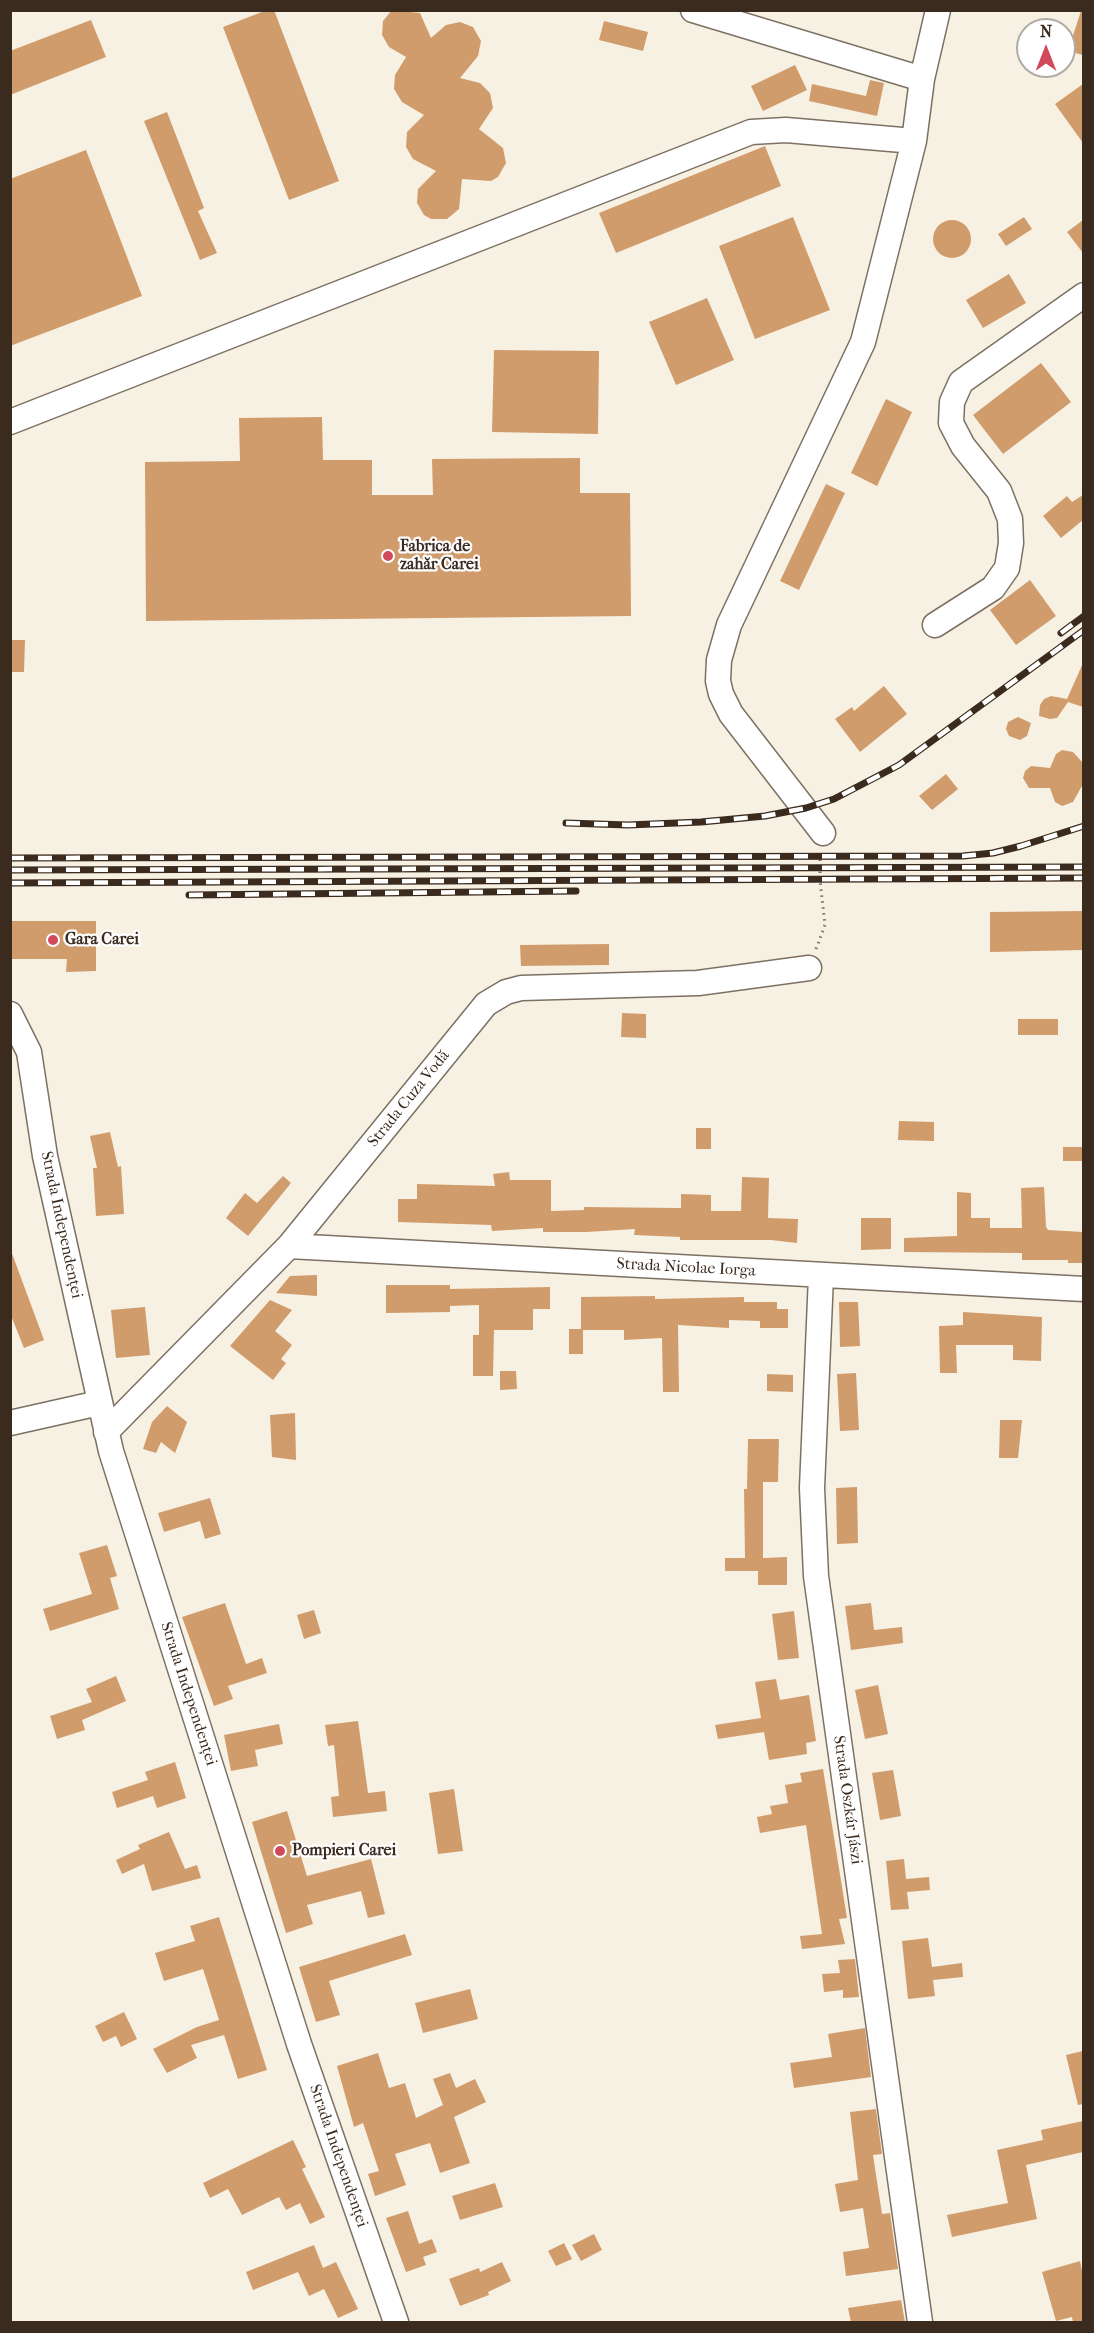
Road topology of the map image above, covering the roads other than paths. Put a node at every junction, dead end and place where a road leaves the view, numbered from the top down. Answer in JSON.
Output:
{"nodes":[{"id":1,"x":693,"y":10,"type":"edge"},
{"id":2,"x":938,"y":10,"type":"edge"},
{"id":3,"x":922,"y":79,"type":"junction"},
{"id":4,"x":914,"y":141,"type":"junction"},
{"id":5,"x":1083,"y":295,"type":"edge"},
{"id":6,"x":10,"y":422,"type":"edge"},
{"id":7,"x":935,"y":625,"type":"dead end"},
{"id":8,"x":823,"y":833,"type":"road end"},
{"id":9,"x":809,"y":968,"type":"road end"},
{"id":10,"x":10,"y":1014,"type":"edge"},
{"id":11,"x":20,"y":1052,"type":"edge"},
{"id":12,"x":290,"y":1246,"type":"junction"},
{"id":13,"x":821,"y":1276,"type":"junction"},
{"id":14,"x":1083,"y":1289,"type":"edge"},
{"id":15,"x":99,"y":1403,"type":"junction"},
{"id":16,"x":10,"y":1424,"type":"edge"},
{"id":17,"x":106,"y":1432,"type":"junction"},
{"id":18,"x":396,"y":2322,"type":"edge"},
{"id":19,"x":920,"y":2322,"type":"edge"}],
"edges":[{"from":1,"to":3,"type":"street"},
{"from":2,"to":3,"type":"street"},
{"from":3,"to":4,"type":"street"},
{"from":4,"to":6,"type":"street"},
{"from":4,"to":8,"type":"street"},
{"from":5,"to":7,"type":"street"},
{"from":9,"to":12,"type":"street","name":"Strada Cuza Vodă"},
{"from":10,"to":11,"type":"street","name":"Strada Independenței"},
{"from":11,"to":15,"type":"street","name":"Strada Independenței"},
{"from":12,"to":13,"type":"street","name":"Strada Nicolae Iorga"},
{"from":12,"to":17,"type":"street","name":"Strada Cuza Vodă"},
{"from":13,"to":14,"type":"street","name":"Strada Nicolae Iorga"},
{"from":13,"to":19,"type":"street","name":"Strada Oszkár Jászi"},
{"from":15,"to":16,"type":"street"},
{"from":15,"to":17,"type":"street","name":"Strada Independenței"},
{"from":17,"to":18,"type":"street","name":"Strada Independenței"}]}
